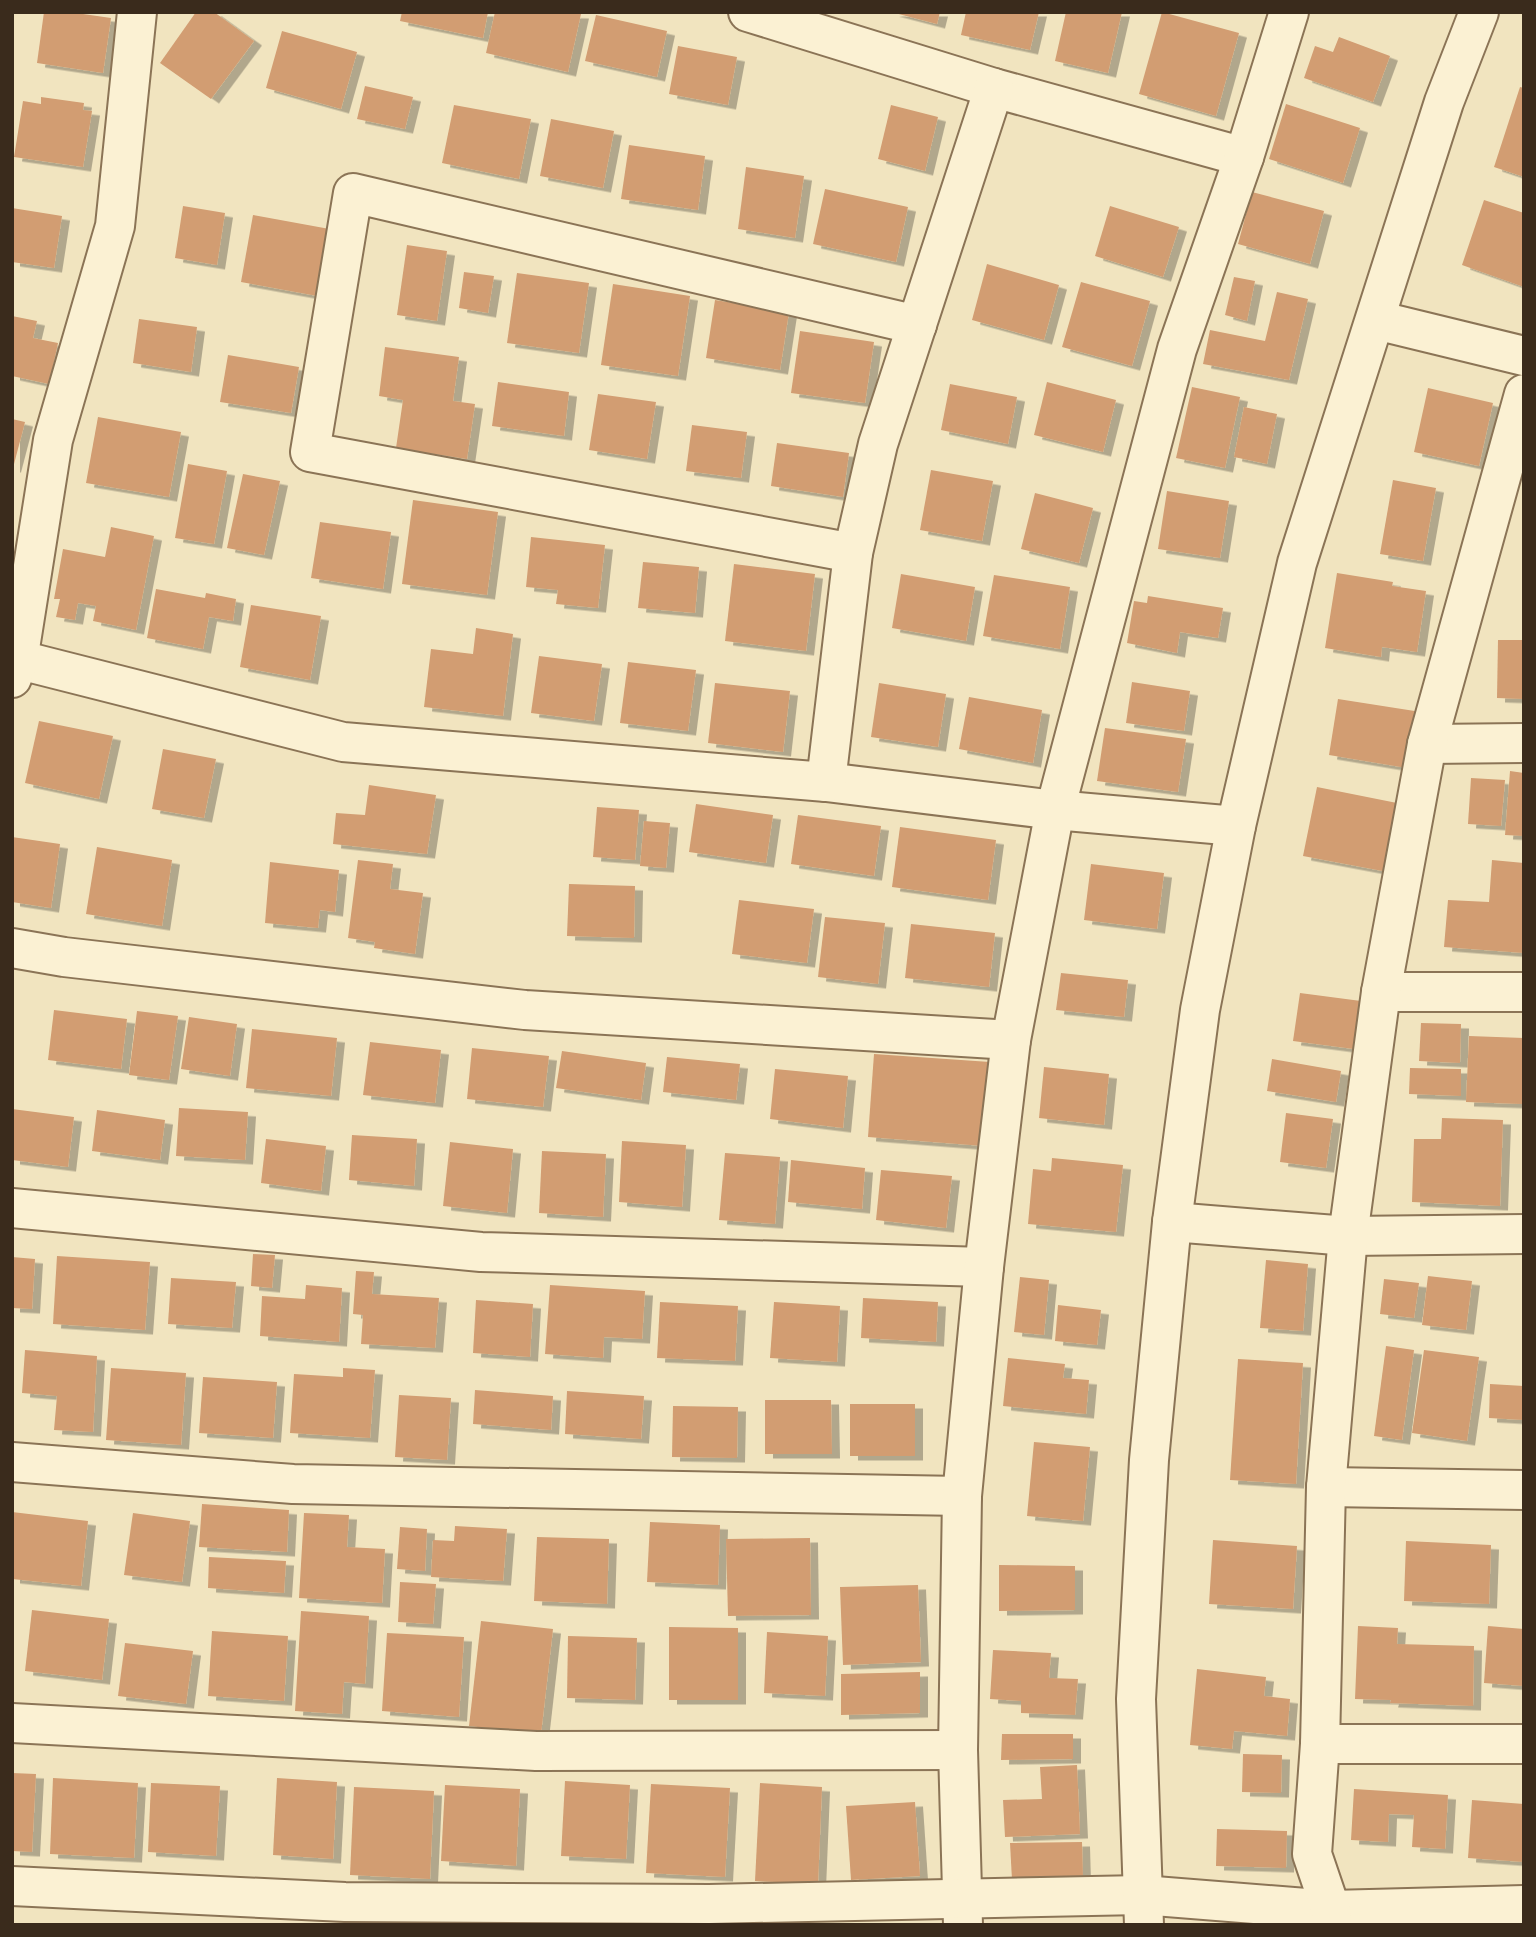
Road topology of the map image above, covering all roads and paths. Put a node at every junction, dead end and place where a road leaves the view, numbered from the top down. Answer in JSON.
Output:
{"nodes":[{"id":1,"x":138,"y":12,"type":"edge"},
{"id":2,"x":748,"y":12,"type":"edge"},
{"id":3,"x":1289,"y":12,"type":"edge"},
{"id":4,"x":1479,"y":12,"type":"edge"},
{"id":5,"x":994,"y":88,"type":"junction"},
{"id":6,"x":1244,"y":157,"type":"junction"},
{"id":7,"x":1376,"y":320,"type":"junction"},
{"id":8,"x":917,"y":325,"type":"junction"},
{"id":9,"x":1524,"y":356,"type":"edge"},
{"id":10,"x":1524,"y":394,"type":"edge"},
{"id":11,"x":1510,"y":493,"type":"edge"},
{"id":12,"x":853,"y":552,"type":"junction"},
{"id":13,"x":14,"y":666,"type":"edge"},
{"id":14,"x":1524,"y":743,"type":"edge"},
{"id":15,"x":1427,"y":744,"type":"junction"},
{"id":16,"x":826,"y":782,"type":"junction"},
{"id":17,"x":1055,"y":810,"type":"junction"},
{"id":18,"x":1236,"y":826,"type":"junction"},
{"id":19,"x":12,"y":948,"type":"edge"},
{"id":20,"x":1381,"y":992,"type":"junction"},
{"id":21,"x":1524,"y":992,"type":"edge"},
{"id":22,"x":1011,"y":1040,"type":"junction"},
{"id":23,"x":12,"y":1209,"type":"edge"},
{"id":24,"x":1172,"y":1222,"type":"junction"},
{"id":25,"x":1524,"y":1234,"type":"edge"},
{"id":26,"x":1348,"y":1236,"type":"junction"},
{"id":27,"x":984,"y":1266,"type":"junction"},
{"id":28,"x":12,"y":1462,"type":"edge"},
{"id":29,"x":1326,"y":1487,"type":"junction"},
{"id":30,"x":1524,"y":1490,"type":"edge"},
{"id":31,"x":962,"y":1496,"type":"junction"},
{"id":32,"x":12,"y":1723,"type":"edge"},
{"id":33,"x":1320,"y":1744,"type":"junction"},
{"id":34,"x":1524,"y":1744,"type":"edge"},
{"id":35,"x":958,"y":1750,"type":"junction"},
{"id":36,"x":12,"y":1885,"type":"edge"},
{"id":37,"x":1524,"y":1905,"type":"edge"},
{"id":38,"x":1143,"y":1910,"type":"edge"},
{"id":39,"x":963,"y":1911,"type":"edge"},
{"id":40,"x":1331,"y":1918,"type":"edge"}],
"edges":[{"from":1,"to":13,"type":"street"},
{"from":2,"to":5,"type":"street"},
{"from":3,"to":6,"type":"street"},
{"from":4,"to":7,"type":"street"},
{"from":5,"to":6,"type":"street"},
{"from":5,"to":8,"type":"street"},
{"from":6,"to":17,"type":"street"},
{"from":7,"to":9,"type":"street"},
{"from":7,"to":18,"type":"street"},
{"from":8,"to":12,"type":"street"},
{"from":8,"to":12,"type":"street"},
{"from":10,"to":11,"type":"street"},
{"from":11,"to":15,"type":"street"},
{"from":12,"to":16,"type":"street"},
{"from":13,"to":16,"type":"street"},
{"from":14,"to":15,"type":"street"},
{"from":15,"to":20,"type":"street"},
{"from":16,"to":17,"type":"street"},
{"from":17,"to":18,"type":"street"},
{"from":17,"to":22,"type":"street"},
{"from":18,"to":24,"type":"street"},
{"from":19,"to":22,"type":"street"},
{"from":20,"to":21,"type":"street"},
{"from":20,"to":26,"type":"street"},
{"from":22,"to":27,"type":"street"},
{"from":23,"to":27,"type":"street"},
{"from":24,"to":26,"type":"street"},
{"from":24,"to":38,"type":"street"},
{"from":25,"to":26,"type":"street"},
{"from":26,"to":29,"type":"street"},
{"from":27,"to":31,"type":"street"},
{"from":28,"to":31,"type":"street"},
{"from":29,"to":30,"type":"street"},
{"from":29,"to":33,"type":"street"},
{"from":31,"to":35,"type":"street"},
{"from":32,"to":35,"type":"street"},
{"from":33,"to":34,"type":"street"},
{"from":33,"to":40,"type":"street"},
{"from":35,"to":39,"type":"street"},
{"from":36,"to":39,"type":"street"},
{"from":37,"to":40,"type":"street"},
{"from":38,"to":39,"type":"street"},
{"from":38,"to":40,"type":"street"}]}
